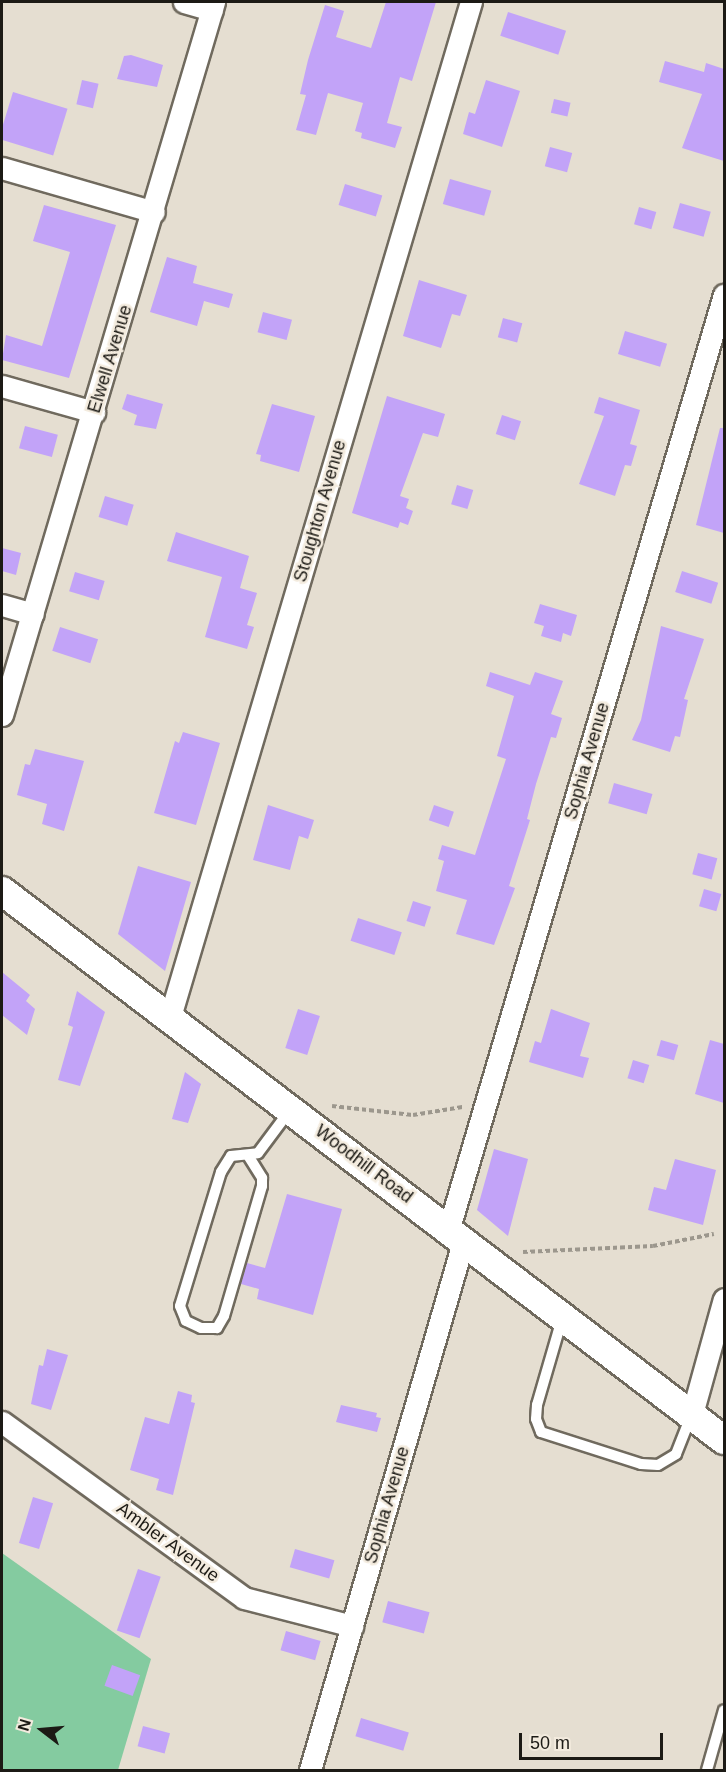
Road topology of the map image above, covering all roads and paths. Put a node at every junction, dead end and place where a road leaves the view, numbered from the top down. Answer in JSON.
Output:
{"nodes":[{"id":1,"x":184,"y":2,"type":"edge"},
{"id":2,"x":471,"y":2,"type":"edge"},
{"id":3,"x":213,"y":5,"type":"edge"},
{"id":4,"x":2,"y":168,"type":"edge"},
{"id":5,"x":154,"y":212,"type":"junction"},
{"id":6,"x":724,"y":295,"type":"edge"},
{"id":7,"x":2,"y":386,"type":"edge"},
{"id":8,"x":94,"y":412,"type":"junction"},
{"id":9,"x":2,"y":605,"type":"edge"},
{"id":10,"x":33,"y":614,"type":"junction"},
{"id":11,"x":2,"y":715,"type":"edge"},
{"id":12,"x":2,"y":891,"type":"edge"},
{"id":13,"x":169,"y":1020,"type":"junction"},
{"id":14,"x":332,"y":1106,"type":"dead end"},
{"id":15,"x":462,"y":1107,"type":"dead end"},
{"id":16,"x":290,"y":1110,"type":"junction"},
{"id":17,"x":249,"y":1157,"type":"junction"},
{"id":18,"x":457,"y":1234,"type":"junction"},
{"id":19,"x":714,"y":1234,"type":"dead end"},
{"id":20,"x":524,"y":1252,"type":"dead end"},
{"id":21,"x":724,"y":1299,"type":"edge"},
{"id":22,"x":563,"y":1316,"type":"junction"},
{"id":23,"x":692,"y":1414,"type":"junction"},
{"id":24,"x":2,"y":1422,"type":"edge"},
{"id":25,"x":724,"y":1440,"type":"edge"},
{"id":26,"x":352,"y":1626,"type":"junction"},
{"id":27,"x":724,"y":1710,"type":"edge"},
{"id":28,"x":310,"y":1770,"type":"edge"},
{"id":29,"x":707,"y":1770,"type":"edge"}],
"edges":[{"from":1,"to":3,"type":"street"},
{"from":2,"to":13,"type":"street","name":"Stoughton Avenue"},
{"from":3,"to":5,"type":"street","name":"Elwell Avenue"},
{"from":4,"to":5,"type":"street"},
{"from":5,"to":8,"type":"street","name":"Elwell Avenue"},
{"from":6,"to":18,"type":"street","name":"Sophia Avenue"},
{"from":7,"to":8,"type":"street"},
{"from":8,"to":10,"type":"street","name":"Elwell Avenue"},
{"from":9,"to":10,"type":"street"},
{"from":10,"to":11,"type":"street","name":"Elwell Avenue"},
{"from":12,"to":13,"type":"main road","name":"Woodhill Road"},
{"from":13,"to":16,"type":"main road","name":"Woodhill Road"},
{"from":14,"to":15,"type":"path"},
{"from":16,"to":17,"type":"lane"},
{"from":16,"to":18,"type":"main road","name":"Woodhill Road"},
{"from":17,"to":17,"type":"lane"},
{"from":18,"to":22,"type":"main road","name":"Woodhill Road"},
{"from":18,"to":26,"type":"street","name":"Sophia Avenue"},
{"from":19,"to":20,"type":"path"},
{"from":21,"to":23,"type":"street"},
{"from":22,"to":23,"type":"main road","name":"Woodhill Road"},
{"from":22,"to":23,"type":"lane"},
{"from":23,"to":25,"type":"main road","name":"Woodhill Road"},
{"from":24,"to":26,"type":"street","name":"Ambler Avenue"},
{"from":26,"to":28,"type":"street","name":"Sophia Avenue"},
{"from":27,"to":29,"type":"lane"}]}
